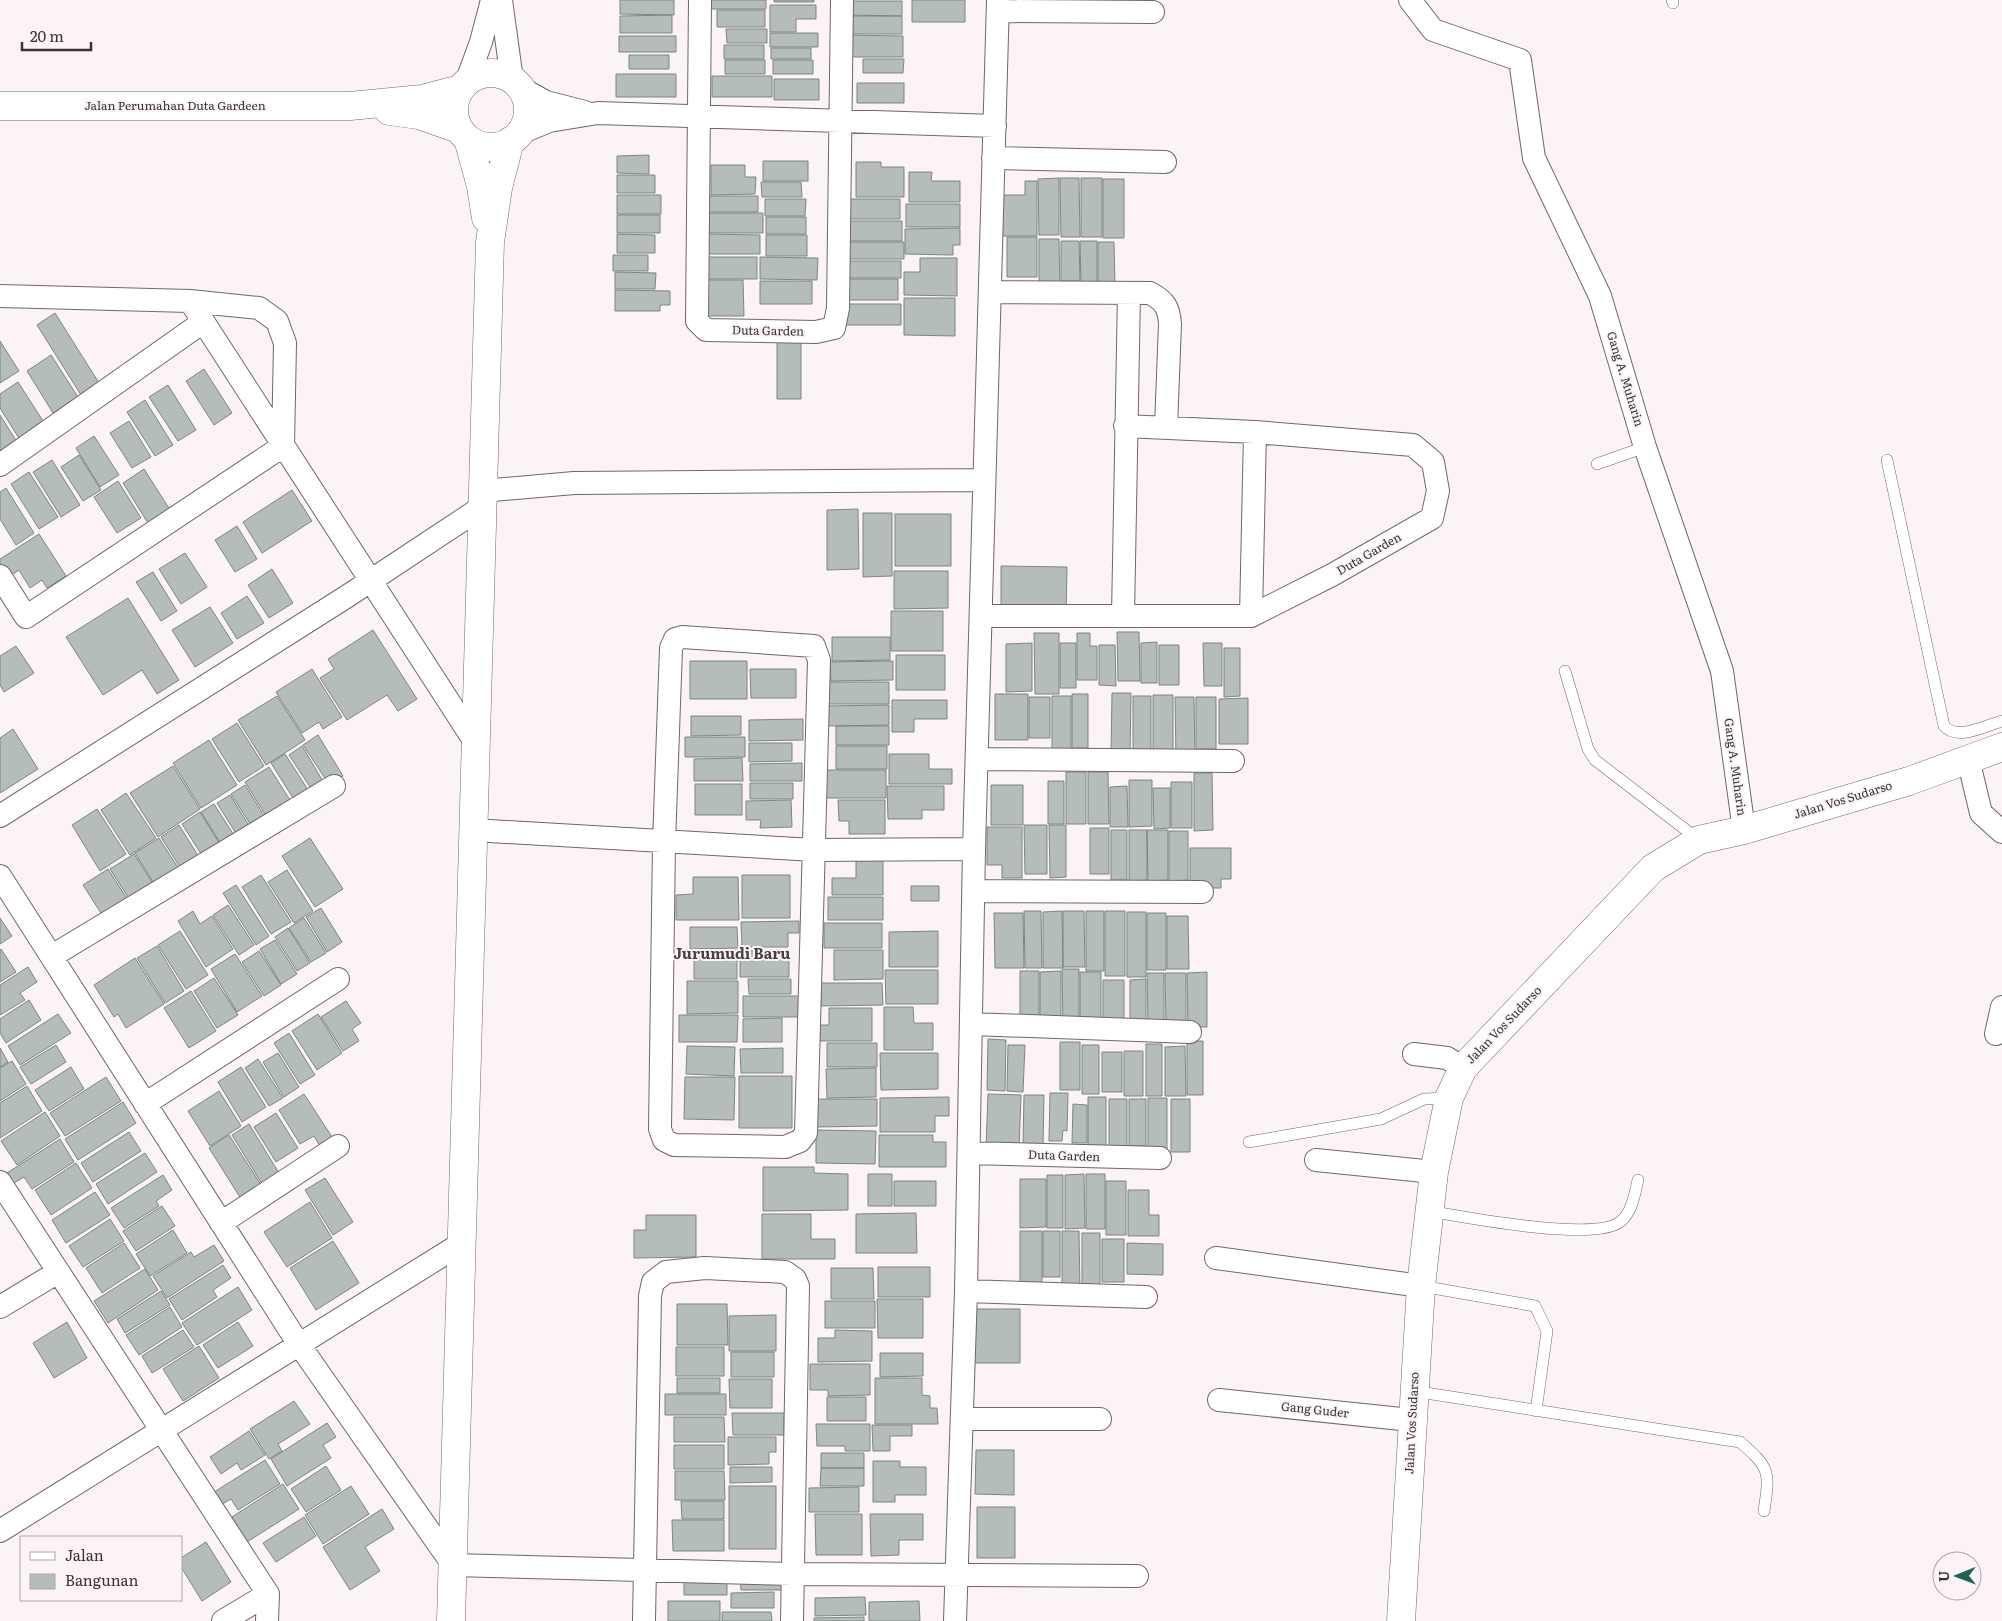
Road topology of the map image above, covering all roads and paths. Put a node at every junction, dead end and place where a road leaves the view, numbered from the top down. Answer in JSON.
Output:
{"nodes":[{"id":1,"x":492,"y":0,"type":"edge"},
{"id":2,"x":501,"y":0,"type":"edge"},
{"id":3,"x":700,"y":0,"type":"edge"},
{"id":4,"x":842,"y":0,"type":"edge"},
{"id":5,"x":1410,"y":0,"type":"edge"},
{"id":6,"x":998,"y":5,"type":"edge"},
{"id":7,"x":1152,"y":12,"type":"dead end"},
{"id":8,"x":515,"y":84,"type":"junction"},
{"id":9,"x":463,"y":86,"type":"junction"},
{"id":10,"x":0,"y":106,"type":"edge"},
{"id":11,"x":350,"y":106,"type":"junction"},
{"id":12,"x":591,"y":113,"type":"junction"},
{"id":13,"x":700,"y":116,"type":"junction"},
{"id":14,"x":842,"y":120,"type":"junction"},
{"id":15,"x":994,"y":126,"type":"junction"},
{"id":16,"x":463,"y":134,"type":"junction"},
{"id":17,"x":514,"y":138,"type":"junction"},
{"id":18,"x":993,"y":158,"type":"junction"},
{"id":19,"x":1165,"y":162,"type":"dead end"},
{"id":20,"x":490,"y":242,"type":"junction"},
{"id":21,"x":991,"y":292,"type":"junction"},
{"id":22,"x":1129,"y":293,"type":"junction"},
{"id":23,"x":0,"y":296,"type":"edge"},
{"id":24,"x":190,"y":301,"type":"junction"},
{"id":25,"x":204,"y":322,"type":"junction"},
{"id":26,"x":1125,"y":426,"type":"junction"},
{"id":27,"x":1166,"y":427,"type":"junction"},
{"id":28,"x":1255,"y":432,"type":"junction"},
{"id":29,"x":283,"y":446,"type":"junction"},
{"id":30,"x":1645,"y":447,"type":"junction"},
{"id":31,"x":1887,"y":460,"type":"dead end"},
{"id":32,"x":1597,"y":464,"type":"dead end"},
{"id":33,"x":0,"y":465,"type":"edge"},
{"id":34,"x":984,"y":480,"type":"junction"},
{"id":35,"x":482,"y":499,"type":"junction"},
{"id":36,"x":0,"y":576,"type":"edge"},
{"id":37,"x":371,"y":581,"type":"junction"},
{"id":38,"x":982,"y":616,"type":"junction"},
{"id":39,"x":1122,"y":616,"type":"junction"},
{"id":40,"x":1251,"y":616,"type":"junction"},
{"id":41,"x":1565,"y":670,"type":"dead end"},
{"id":42,"x":2002,"y":720,"type":"edge"},
{"id":43,"x":475,"y":742,"type":"junction"},
{"id":44,"x":2002,"y":747,"type":"edge"},
{"id":45,"x":978,"y":759,"type":"junction"},
{"id":46,"x":1968,"y":759,"type":"junction"},
{"id":47,"x":1233,"y":761,"type":"dead end"},
{"id":48,"x":334,"y":786,"type":"dead end"},
{"id":49,"x":0,"y":816,"type":"edge"},
{"id":50,"x":473,"y":830,"type":"junction"},
{"id":51,"x":1744,"y":830,"type":"junction"},
{"id":52,"x":2002,"y":832,"type":"edge"},
{"id":53,"x":1699,"y":840,"type":"junction"},
{"id":54,"x":664,"y":843,"type":"junction"},
{"id":55,"x":974,"y":848,"type":"junction"},
{"id":56,"x":815,"y":850,"type":"junction"},
{"id":57,"x":0,"y":876,"type":"edge"},
{"id":58,"x":974,"y":891,"type":"junction"},
{"id":59,"x":1202,"y":892,"type":"dead end"},
{"id":60,"x":52,"y":956,"type":"junction"},
{"id":61,"x":338,"y":979,"type":"dead end"},
{"id":62,"x":2002,"y":1007,"type":"edge"},
{"id":63,"x":972,"y":1024,"type":"junction"},
{"id":64,"x":1190,"y":1032,"type":"dead end"},
{"id":65,"x":1996,"y":1034,"type":"dead end"},
{"id":66,"x":1414,"y":1054,"type":"dead end"},
{"id":67,"x":1463,"y":1068,"type":"junction"},
{"id":68,"x":1449,"y":1098,"type":"junction"},
{"id":69,"x":146,"y":1104,"type":"junction"},
{"id":70,"x":1249,"y":1142,"type":"dead end"},
{"id":71,"x":338,"y":1146,"type":"dead end"},
{"id":72,"x":969,"y":1153,"type":"junction"},
{"id":73,"x":1160,"y":1158,"type":"dead end"},
{"id":74,"x":1316,"y":1160,"type":"dead end"},
{"id":75,"x":1434,"y":1172,"type":"junction"},
{"id":76,"x":1638,"y":1180,"type":"dead end"},
{"id":77,"x":0,"y":1182,"type":"edge"},
{"id":78,"x":1429,"y":1211,"type":"junction"},
{"id":79,"x":221,"y":1223,"type":"junction"},
{"id":80,"x":462,"y":1243,"type":"junction"},
{"id":81,"x":1216,"y":1258,"type":"dead end"},
{"id":82,"x":58,"y":1272,"type":"junction"},
{"id":83,"x":1421,"y":1286,"type":"junction"},
{"id":84,"x":966,"y":1291,"type":"junction"},
{"id":85,"x":1146,"y":1297,"type":"dead end"},
{"id":86,"x":0,"y":1307,"type":"edge"},
{"id":87,"x":298,"y":1343,"type":"junction"},
{"id":88,"x":1413,"y":1391,"type":"junction"},
{"id":89,"x":1219,"y":1400,"type":"dead end"},
{"id":90,"x":1536,"y":1411,"type":"junction"},
{"id":91,"x":962,"y":1419,"type":"junction"},
{"id":92,"x":1100,"y":1419,"type":"dead end"},
{"id":93,"x":1411,"y":1420,"type":"junction"},
{"id":94,"x":161,"y":1429,"type":"junction"},
{"id":95,"x":1764,"y":1511,"type":"dead end"},
{"id":96,"x":0,"y":1531,"type":"edge"},
{"id":97,"x":453,"y":1565,"type":"junction"},
{"id":98,"x":645,"y":1569,"type":"junction"},
{"id":99,"x":793,"y":1574,"type":"junction"},
{"id":100,"x":956,"y":1575,"type":"junction"},
{"id":101,"x":1137,"y":1576,"type":"dead end"},
{"id":102,"x":268,"y":1594,"type":"junction"},
{"id":103,"x":223,"y":1621,"type":"edge"},
{"id":104,"x":267,"y":1621,"type":"edge"},
{"id":105,"x":451,"y":1621,"type":"edge"},
{"id":106,"x":644,"y":1621,"type":"edge"},
{"id":107,"x":792,"y":1621,"type":"edge"},
{"id":108,"x":955,"y":1621,"type":"edge"},
{"id":109,"x":1401,"y":1621,"type":"edge"}],
"edges":[{"from":1,"to":9,"type":"street"},
{"from":2,"to":8,"type":"street"},
{"from":3,"to":13,"type":"street","name":"Duta Garden"},
{"from":4,"to":14,"type":"street","name":"Duta Garden"},
{"from":5,"to":30,"type":"street","name":"Gang A. Muharin"},
{"from":6,"to":7,"type":"street"},
{"from":6,"to":15,"type":"street"},
{"from":8,"to":9,"type":"street"},
{"from":8,"to":12,"type":"street"},
{"from":8,"to":17,"type":"street"},
{"from":9,"to":11,"type":"street","name":"Jalan Perumahan Duta Gardeen"},
{"from":9,"to":16,"type":"street"},
{"from":10,"to":11,"type":"street","name":"Jalan Perumahan Duta Gardeen"},
{"from":11,"to":16,"type":"street","name":"Jalan Perumahan Duta Gardeen"},
{"from":12,"to":13,"type":"street"},
{"from":12,"to":17,"type":"street"},
{"from":13,"to":14,"type":"street"},
{"from":13,"to":14,"type":"street","name":"Duta Garden"},
{"from":14,"to":15,"type":"street"},
{"from":15,"to":18,"type":"street"},
{"from":16,"to":17,"type":"street"},
{"from":16,"to":20,"type":"street"},
{"from":17,"to":20,"type":"street"},
{"from":18,"to":19,"type":"street"},
{"from":18,"to":21,"type":"street"},
{"from":20,"to":35,"type":"street"},
{"from":21,"to":22,"type":"street"},
{"from":21,"to":34,"type":"street"},
{"from":22,"to":26,"type":"street"},
{"from":22,"to":27,"type":"street"},
{"from":23,"to":24,"type":"street"},
{"from":24,"to":25,"type":"street"},
{"from":24,"to":29,"type":"street"},
{"from":25,"to":29,"type":"street"},
{"from":25,"to":33,"type":"street"},
{"from":26,"to":27,"type":"street","name":"Duta Garden"},
{"from":26,"to":39,"type":"street"},
{"from":27,"to":28,"type":"street","name":"Duta Garden"},
{"from":28,"to":40,"type":"street"},
{"from":28,"to":40,"type":"street","name":"Duta Garden"},
{"from":29,"to":36,"type":"street"},
{"from":29,"to":37,"type":"street"},
{"from":30,"to":32,"type":"lane"},
{"from":30,"to":51,"type":"street","name":"Gang A. Muharin"},
{"from":31,"to":42,"type":"lane"},
{"from":34,"to":35,"type":"street"},
{"from":34,"to":38,"type":"street"},
{"from":35,"to":37,"type":"street"},
{"from":35,"to":43,"type":"street"},
{"from":37,"to":43,"type":"street"},
{"from":37,"to":49,"type":"street"},
{"from":38,"to":39,"type":"street","name":"Duta Garden"},
{"from":38,"to":45,"type":"street"},
{"from":39,"to":40,"type":"street","name":"Duta Garden"},
{"from":41,"to":53,"type":"lane"},
{"from":43,"to":50,"type":"street"},
{"from":44,"to":46,"type":"street","name":"Jalan Vos Sudarso"},
{"from":45,"to":47,"type":"street"},
{"from":45,"to":55,"type":"street"},
{"from":46,"to":51,"type":"street","name":"Jalan Vos Sudarso"},
{"from":46,"to":52,"type":"street"},
{"from":48,"to":60,"type":"street"},
{"from":50,"to":54,"type":"street"},
{"from":50,"to":80,"type":"street"},
{"from":51,"to":53,"type":"street","name":"Jalan Vos Sudarso"},
{"from":53,"to":67,"type":"street","name":"Jalan Vos Sudarso"},
{"from":54,"to":56,"type":"street"},
{"from":54,"to":56,"type":"street"},
{"from":54,"to":56,"type":"street"},
{"from":55,"to":56,"type":"street"},
{"from":55,"to":58,"type":"street"},
{"from":57,"to":60,"type":"street"},
{"from":58,"to":59,"type":"street"},
{"from":58,"to":63,"type":"street"},
{"from":60,"to":69,"type":"street"},
{"from":61,"to":69,"type":"street"},
{"from":62,"to":65,"type":"street"},
{"from":63,"to":64,"type":"street"},
{"from":63,"to":72,"type":"street"},
{"from":66,"to":67,"type":"street"},
{"from":67,"to":68,"type":"street","name":"Jalan Vos Sudarso"},
{"from":68,"to":70,"type":"lane"},
{"from":68,"to":75,"type":"street","name":"Jalan Vos Sudarso"},
{"from":69,"to":79,"type":"street"},
{"from":71,"to":79,"type":"street"},
{"from":72,"to":73,"type":"street","name":"Duta Garden"},
{"from":72,"to":84,"type":"street"},
{"from":74,"to":75,"type":"street"},
{"from":75,"to":78,"type":"street","name":"Jalan Vos Sudarso"},
{"from":76,"to":78,"type":"lane"},
{"from":77,"to":82,"type":"street"},
{"from":78,"to":83,"type":"street","name":"Jalan Vos Sudarso"},
{"from":79,"to":87,"type":"street"},
{"from":80,"to":87,"type":"street"},
{"from":80,"to":97,"type":"street"},
{"from":81,"to":83,"type":"street"},
{"from":82,"to":86,"type":"street"},
{"from":82,"to":94,"type":"street"},
{"from":83,"to":88,"type":"street","name":"Jalan Vos Sudarso"},
{"from":83,"to":90,"type":"lane"},
{"from":84,"to":85,"type":"street"},
{"from":84,"to":91,"type":"street"},
{"from":87,"to":94,"type":"street"},
{"from":87,"to":97,"type":"street"},
{"from":88,"to":90,"type":"lane"},
{"from":88,"to":93,"type":"street","name":"Jalan Vos Sudarso"},
{"from":89,"to":93,"type":"street","name":"Gang Guder"},
{"from":90,"to":95,"type":"lane"},
{"from":91,"to":92,"type":"street"},
{"from":91,"to":100,"type":"street"},
{"from":93,"to":109,"type":"street","name":"Jalan Vos Sudarso"},
{"from":94,"to":96,"type":"street"},
{"from":94,"to":102,"type":"street"},
{"from":97,"to":98,"type":"street"},
{"from":97,"to":105,"type":"street"},
{"from":98,"to":99,"type":"street"},
{"from":98,"to":99,"type":"street"},
{"from":98,"to":106,"type":"street"},
{"from":99,"to":100,"type":"street"},
{"from":99,"to":107,"type":"street"},
{"from":100,"to":101,"type":"street"},
{"from":100,"to":108,"type":"street"},
{"from":102,"to":103,"type":"street"},
{"from":102,"to":104,"type":"street"}]}
